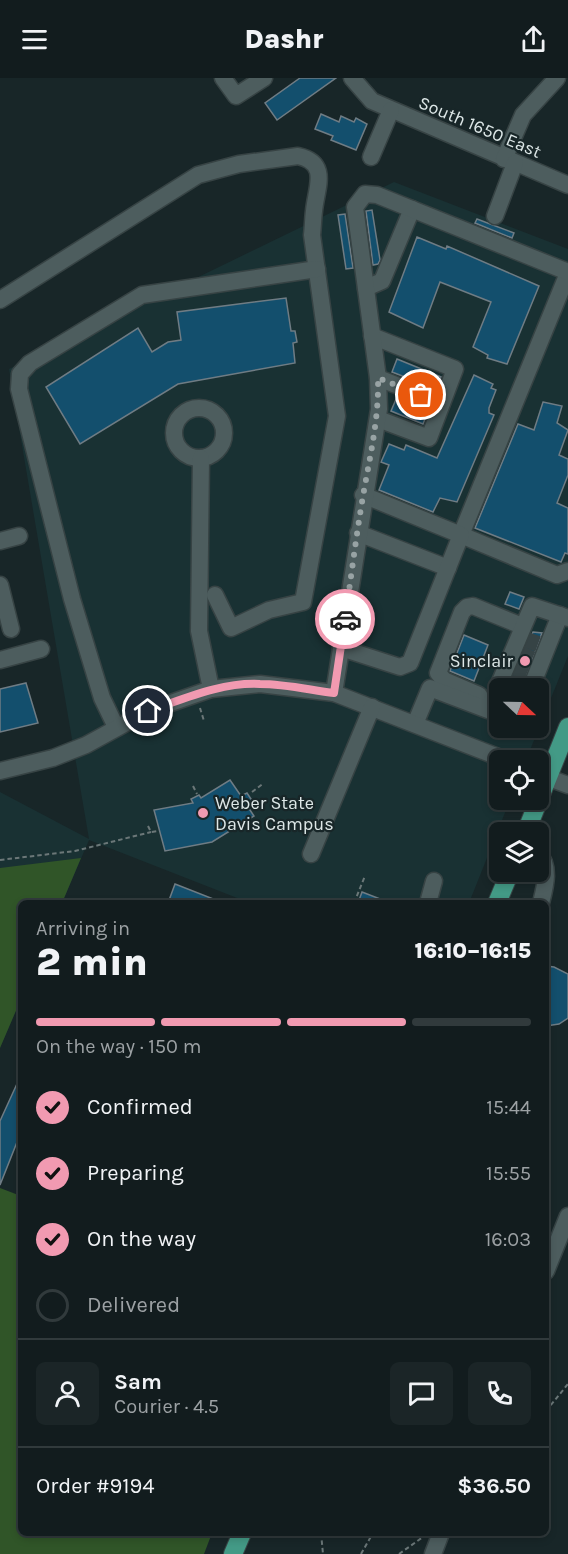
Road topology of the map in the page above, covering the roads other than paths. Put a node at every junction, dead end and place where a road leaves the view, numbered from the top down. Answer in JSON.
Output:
{"nodes":[{"id":1,"x":222,"y":78,"type":"edge"},
{"id":2,"x":264,"y":78,"type":"edge"},
{"id":3,"x":352,"y":78,"type":"edge"},
{"id":4,"x":557,"y":78,"type":"edge"},
{"id":5,"x":392,"y":110,"type":"junction"},
{"id":6,"x":371,"y":156,"type":"dead end"},
{"id":7,"x":510,"y":161,"type":"junction"},
{"id":8,"x":568,"y":185,"type":"edge"},
{"id":9,"x":412,"y":209,"type":"junction"},
{"id":10,"x":495,"y":216,"type":"dead end"},
{"id":11,"x":317,"y":269,"type":"junction"},
{"id":12,"x":568,"y":273,"type":"edge"},
{"id":13,"x":366,"y":288,"type":"junction"},
{"id":14,"x":0,"y":300,"type":"edge"},
{"id":15,"x":372,"y":336,"type":"junction"},
{"id":16,"x":378,"y":378,"type":"junction"},
{"id":17,"x":442,"y":403,"type":"junction"},
{"id":18,"x":378,"y":419,"type":"junction"},
{"id":19,"x":201,"y":458,"type":"dead end"},
{"id":20,"x":363,"y":495,"type":"junction"},
{"id":21,"x":358,"y":533,"type":"junction"},
{"id":22,"x":461,"y":535,"type":"junction"},
{"id":23,"x":19,"y":536,"type":"dead end"},
{"id":24,"x":0,"y":542,"type":"edge"},
{"id":25,"x":448,"y":568,"type":"junction"},
{"id":26,"x":568,"y":571,"type":"edge"},
{"id":27,"x":0,"y":585,"type":"edge"},
{"id":28,"x":215,"y":595,"type":"dead end"},
{"id":29,"x":564,"y":616,"type":"edge"},
{"id":30,"x":11,"y":629,"type":"dead end"},
{"id":31,"x":341,"y":648,"type":"junction"},
{"id":32,"x":41,"y":649,"type":"dead end"},
{"id":33,"x":0,"y":660,"type":"edge"},
{"id":34,"x":520,"y":665,"type":"edge"},
{"id":35,"x":430,"y":688,"type":"junction"},
{"id":36,"x":211,"y":689,"type":"junction"},
{"id":37,"x":334,"y":693,"type":"junction"},
{"id":38,"x":372,"y":707,"type":"junction"},
{"id":39,"x":415,"y":724,"type":"junction"},
{"id":40,"x":116,"y":727,"type":"junction"},
{"id":41,"x":568,"y":727,"type":"edge"},
{"id":42,"x":489,"y":753,"type":"edge"},
{"id":43,"x":549,"y":763,"type":"edge"},
{"id":44,"x":0,"y":771,"type":"edge"},
{"id":45,"x":549,"y":777,"type":"edge"},
{"id":46,"x":568,"y":785,"type":"edge"},
{"id":47,"x":310,"y":854,"type":"dead end"},
{"id":48,"x":434,"y":881,"type":"dead end"},
{"id":49,"x":506,"y":882,"type":"edge"},
{"id":50,"x":545,"y":882,"type":"edge"},
{"id":51,"x":429,"y":900,"type":"edge"},
{"id":52,"x":498,"y":900,"type":"edge"},
{"id":53,"x":542,"y":900,"type":"edge"},
{"id":54,"x":568,"y":1216,"type":"edge"},
{"id":55,"x":549,"y":1264,"type":"edge"},
{"id":56,"x":241,"y":1536,"type":"edge"},
{"id":57,"x":440,"y":1536,"type":"edge"},
{"id":58,"x":233,"y":1554,"type":"edge"},
{"id":59,"x":433,"y":1554,"type":"edge"}],
"edges":[{"from":1,"to":2,"type":"street"},
{"from":3,"to":5,"type":"street","name":"South 1650 East"},
{"from":4,"to":7,"type":"street"},
{"from":5,"to":6,"type":"street"},
{"from":5,"to":7,"type":"street","name":"South 1650 East"},
{"from":7,"to":8,"type":"street","name":"South 1650 East"},
{"from":7,"to":10,"type":"street"},
{"from":9,"to":12,"type":"street"},
{"from":9,"to":13,"type":"street"},
{"from":9,"to":13,"type":"street"},
{"from":11,"to":14,"type":"street"},
{"from":11,"to":28,"type":"street"},
{"from":11,"to":40,"type":"street"},
{"from":12,"to":22,"type":"street"},
{"from":13,"to":15,"type":"street"},
{"from":15,"to":16,"type":"street"},
{"from":15,"to":17,"type":"street"},
{"from":16,"to":17,"type":"street"},
{"from":16,"to":18,"type":"street"},
{"from":17,"to":18,"type":"street"},
{"from":18,"to":20,"type":"street"},
{"from":19,"to":36,"type":"street"},
{"from":20,"to":21,"type":"street"},
{"from":20,"to":22,"type":"street"},
{"from":21,"to":25,"type":"street"},
{"from":21,"to":31,"type":"street"},
{"from":22,"to":25,"type":"street"},
{"from":22,"to":26,"type":"street"},
{"from":23,"to":24,"type":"street"},
{"from":25,"to":31,"type":"street"},
{"from":27,"to":30,"type":"street"},
{"from":29,"to":34,"type":"street"},
{"from":29,"to":34,"type":"street"},
{"from":31,"to":37,"type":"street"},
{"from":32,"to":33,"type":"street"},
{"from":34,"to":35,"type":"street"},
{"from":34,"to":35,"type":"street"},
{"from":35,"to":39,"type":"street"},
{"from":36,"to":37,"type":"street"},
{"from":36,"to":40,"type":"street"},
{"from":37,"to":38,"type":"street"},
{"from":38,"to":39,"type":"street"},
{"from":38,"to":47,"type":"street"},
{"from":39,"to":42,"type":"street"},
{"from":40,"to":44,"type":"street"},
{"from":41,"to":43,"type":"main road"},
{"from":45,"to":46,"type":"street"},
{"from":48,"to":51,"type":"street"},
{"from":49,"to":52,"type":"main road"},
{"from":50,"to":53,"type":"street"},
{"from":54,"to":55,"type":"street"},
{"from":56,"to":58,"type":"main road"},
{"from":57,"to":59,"type":"street"}]}
